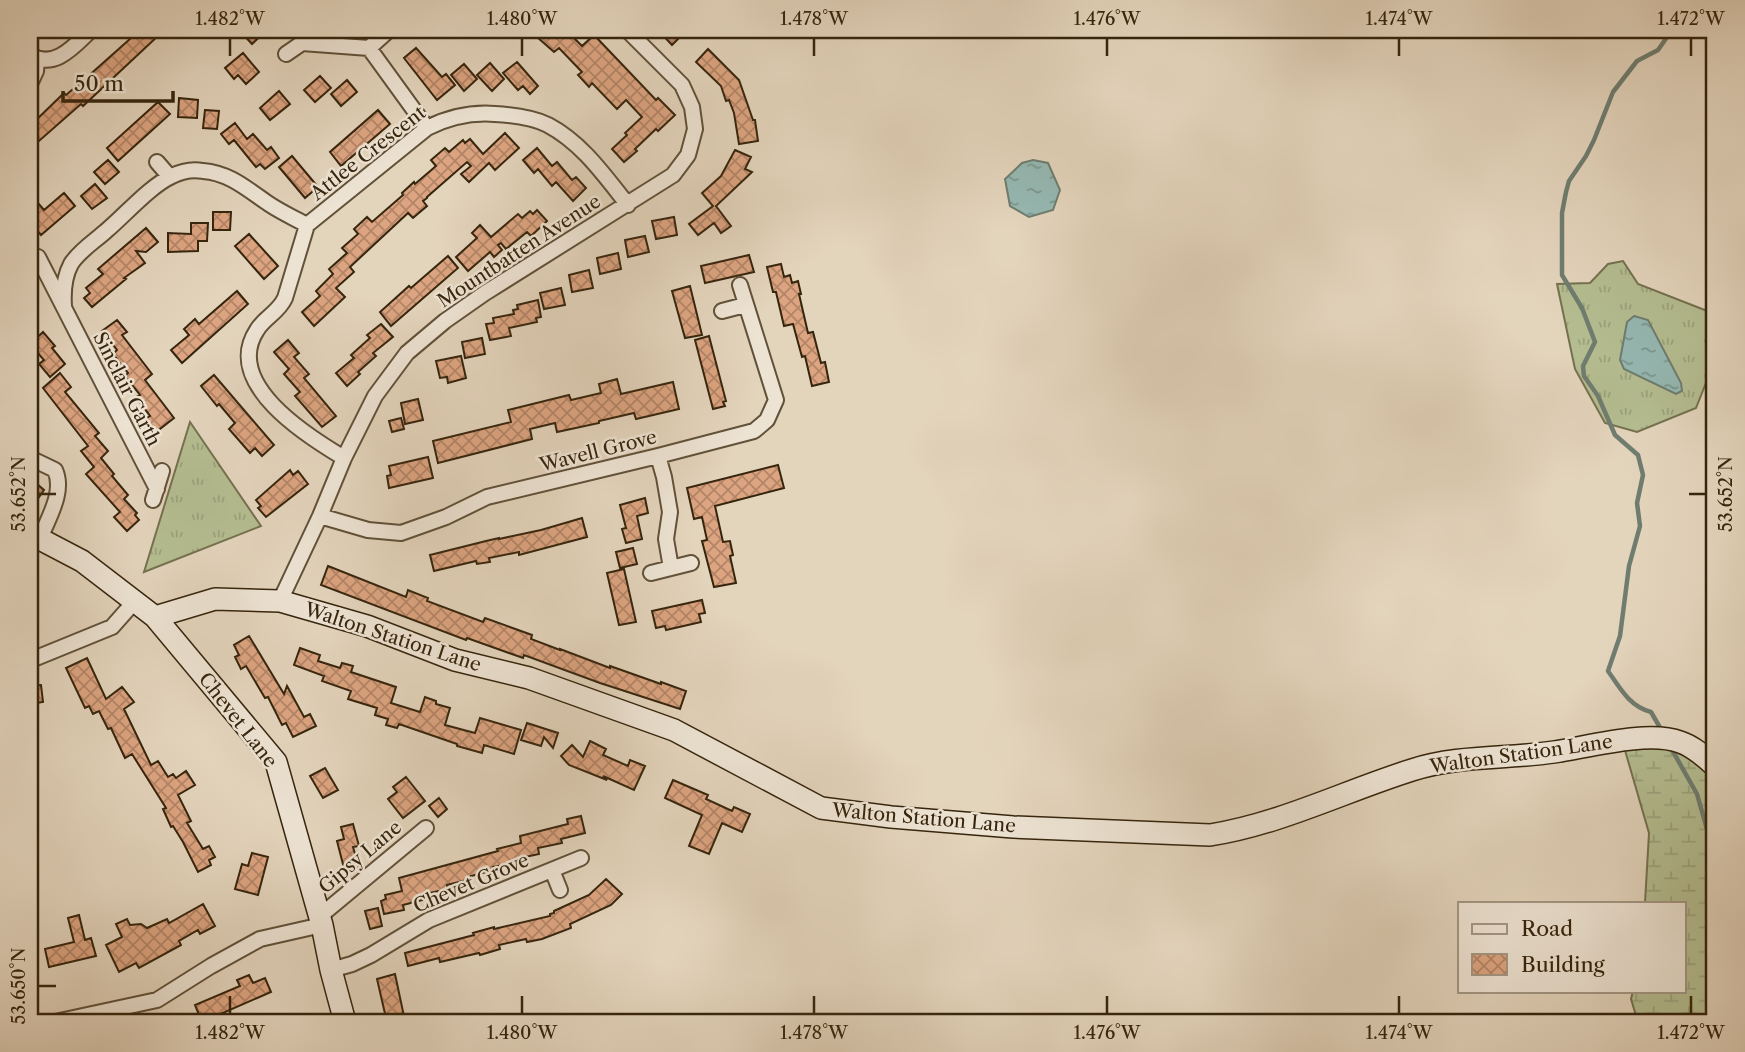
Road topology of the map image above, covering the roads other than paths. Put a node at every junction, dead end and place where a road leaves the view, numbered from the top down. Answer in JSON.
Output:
{"nodes":[{"id":1,"x":91,"y":30,"type":"edge"},
{"id":2,"x":389,"y":30,"type":"edge"},
{"id":3,"x":627,"y":30,"type":"edge"},
{"id":4,"x":369,"y":48,"type":"junction"},
{"id":5,"x":286,"y":54,"type":"dead end"},
{"id":6,"x":33,"y":57,"type":"edge"},
{"id":7,"x":30,"y":84,"type":"edge"},
{"id":8,"x":427,"y":128,"type":"junction"},
{"id":9,"x":157,"y":162,"type":"dead end"},
{"id":10,"x":170,"y":177,"type":"junction"},
{"id":11,"x":628,"y":205,"type":"junction"},
{"id":12,"x":307,"y":225,"type":"junction"},
{"id":13,"x":38,"y":257,"type":"dead end"},
{"id":14,"x":740,"y":285,"type":"dead end"},
{"id":15,"x":745,"y":305,"type":"junction"},
{"id":16,"x":64,"y":306,"type":"junction"},
{"id":17,"x":722,"y":312,"type":"dead end"},
{"id":18,"x":658,"y":456,"type":"junction"},
{"id":19,"x":30,"y":458,"type":"edge"},
{"id":20,"x":344,"y":458,"type":"junction"},
{"id":21,"x":162,"y":471,"type":"dead end"},
{"id":22,"x":320,"y":516,"type":"junction"},
{"id":23,"x":35,"y":538,"type":"edge"},
{"id":24,"x":691,"y":563,"type":"dead end"},
{"id":25,"x":671,"y":568,"type":"junction"},
{"id":26,"x":651,"y":573,"type":"dead end"},
{"id":27,"x":135,"y":601,"type":"junction"},
{"id":28,"x":280,"y":601,"type":"junction"},
{"id":29,"x":155,"y":617,"type":"junction"},
{"id":30,"x":36,"y":658,"type":"dead end"},
{"id":31,"x":1715,"y":766,"type":"edge"},
{"id":32,"x":426,"y":828,"type":"dead end"},
{"id":33,"x":581,"y":858,"type":"dead end"},
{"id":34,"x":552,"y":870,"type":"junction"},
{"id":35,"x":560,"y":890,"type":"dead end"},
{"id":36,"x":321,"y":921,"type":"junction"},
{"id":37,"x":331,"y":970,"type":"junction"},
{"id":38,"x":55,"y":1022,"type":"edge"},
{"id":39,"x":345,"y":1022,"type":"edge"}],
"edges":[{"from":1,"to":6,"type":"street"},
{"from":2,"to":4,"type":"street"},
{"from":3,"to":11,"type":"street","name":"Mountbatten Avenue"},
{"from":4,"to":5,"type":"street"},
{"from":4,"to":8,"type":"street"},
{"from":6,"to":7,"type":"street"},
{"from":8,"to":11,"type":"street","name":"Attlee Crescent"},
{"from":8,"to":12,"type":"street","name":"Attlee Crescent"},
{"from":9,"to":10,"type":"street"},
{"from":10,"to":12,"type":"street"},
{"from":10,"to":16,"type":"street"},
{"from":11,"to":20,"type":"street","name":"Mountbatten Avenue"},
{"from":12,"to":20,"type":"street","name":"Attlee Crescent"},
{"from":13,"to":16,"type":"street","name":"Sinclair Garth"},
{"from":14,"to":15,"type":"street","name":"Wavell Grove"},
{"from":15,"to":17,"type":"street"},
{"from":15,"to":18,"type":"street","name":"Wavell Grove"},
{"from":16,"to":21,"type":"street","name":"Sinclair Garth"},
{"from":18,"to":22,"type":"street","name":"Wavell Grove"},
{"from":18,"to":25,"type":"street"},
{"from":19,"to":23,"type":"street"},
{"from":20,"to":22,"type":"street","name":"Mountbatten Avenue"},
{"from":22,"to":28,"type":"street","name":"Mountbatten Avenue"},
{"from":23,"to":27,"type":"main road","name":"Chevet Lane"},
{"from":24,"to":25,"type":"street"},
{"from":25,"to":26,"type":"street"},
{"from":27,"to":29,"type":"main road","name":"Chevet Lane"},
{"from":27,"to":30,"type":"street"},
{"from":28,"to":29,"type":"main road","name":"Walton Station Lane"},
{"from":28,"to":31,"type":"main road","name":"Walton Station Lane"},
{"from":29,"to":36,"type":"main road","name":"Chevet Lane"},
{"from":32,"to":36,"type":"street","name":"Gipsy Lane"},
{"from":33,"to":34,"type":"street","name":"Chevet Grove"},
{"from":34,"to":35,"type":"street","name":"Chevet Grove"},
{"from":34,"to":37,"type":"street","name":"Chevet Grove"},
{"from":36,"to":37,"type":"main road","name":"Chevet Lane"},
{"from":36,"to":38,"type":"street"},
{"from":37,"to":39,"type":"main road","name":"Chevet Lane"}]}
